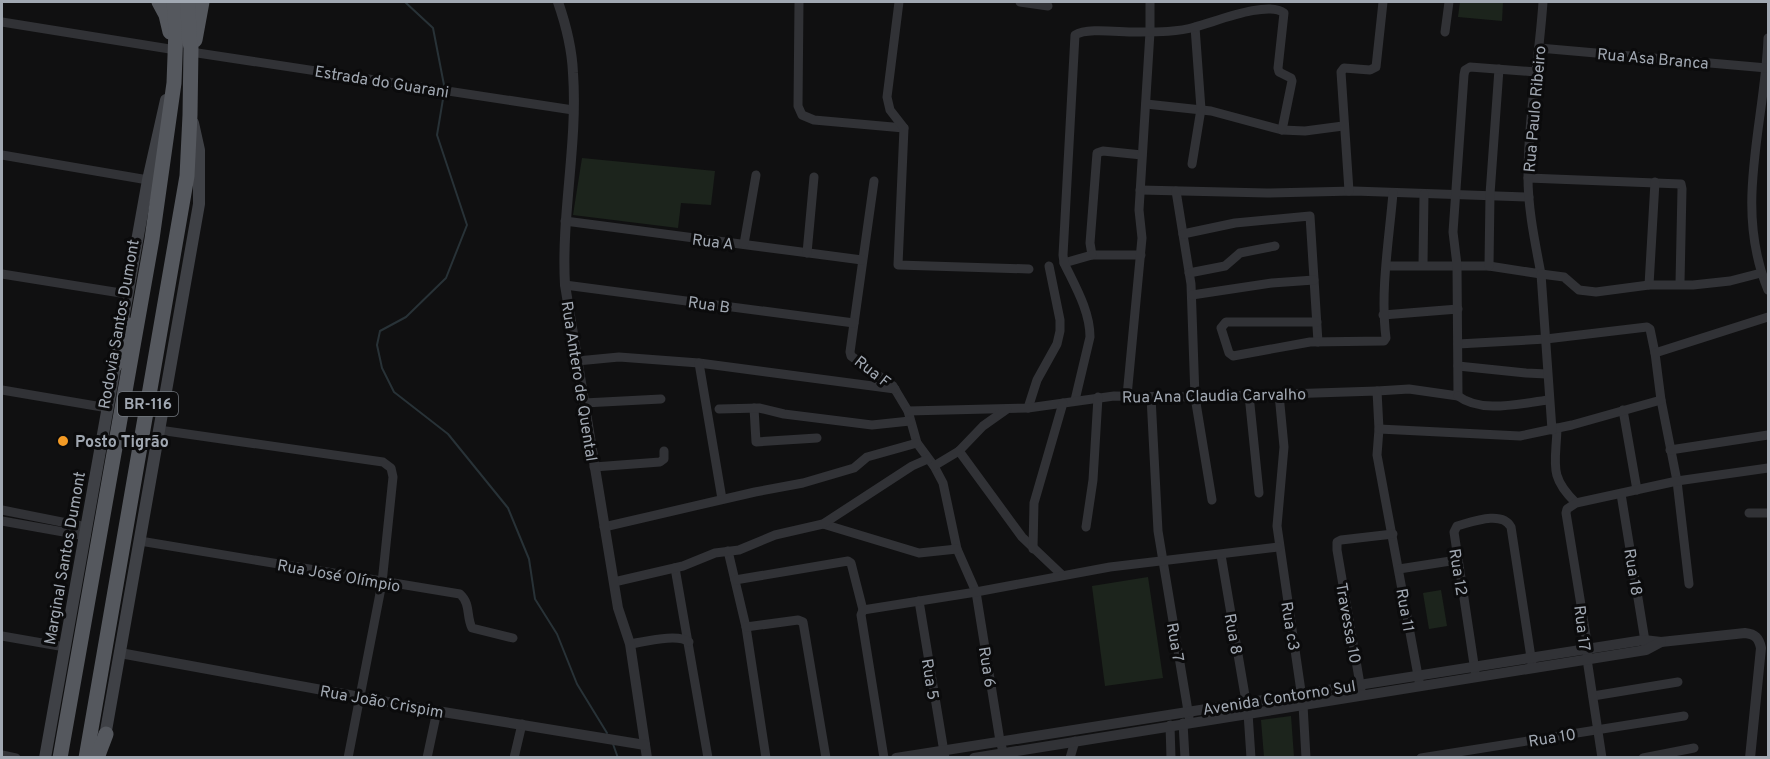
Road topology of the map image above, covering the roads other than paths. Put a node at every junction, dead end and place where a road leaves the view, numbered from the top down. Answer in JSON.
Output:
{"nodes":[{"id":1,"x":159,"y":2,"type":"edge"},
{"id":2,"x":174,"y":2,"type":"edge"},
{"id":3,"x":188,"y":2,"type":"edge"},
{"id":4,"x":202,"y":2,"type":"edge"},
{"id":5,"x":558,"y":2,"type":"edge"},
{"id":6,"x":799,"y":2,"type":"edge"},
{"id":7,"x":899,"y":2,"type":"edge"},
{"id":8,"x":1020,"y":2,"type":"edge"},
{"id":9,"x":1150,"y":2,"type":"edge"},
{"id":10,"x":1383,"y":2,"type":"edge"},
{"id":11,"x":1449,"y":2,"type":"edge"},
{"id":12,"x":1543,"y":2,"type":"edge"},
{"id":13,"x":1048,"y":6,"type":"dead end"},
{"id":14,"x":2,"y":22,"type":"edge"},
{"id":15,"x":1195,"y":27,"type":"junction"},
{"id":16,"x":1150,"y":32,"type":"junction"},
{"id":17,"x":1445,"y":32,"type":"dead end"},
{"id":18,"x":1768,"y":38,"type":"edge"},
{"id":19,"x":184,"y":48,"type":"junction"},
{"id":20,"x":1539,"y":48,"type":"junction"},
{"id":21,"x":1768,"y":62,"type":"edge"},
{"id":22,"x":1499,"y":69,"type":"junction"},
{"id":23,"x":1536,"y":72,"type":"junction"},
{"id":24,"x":174,"y":83,"type":"junction"},
{"id":25,"x":1146,"y":104,"type":"junction"},
{"id":26,"x":1201,"y":109,"type":"junction"},
{"id":27,"x":573,"y":110,"type":"junction"},
{"id":28,"x":190,"y":115,"type":"junction"},
{"id":29,"x":1343,"y":126,"type":"junction"},
{"id":30,"x":904,"y":128,"type":"junction"},
{"id":31,"x":1282,"y":130,"type":"junction"},
{"id":32,"x":1768,"y":131,"type":"edge"},
{"id":33,"x":1758,"y":132,"type":"junction"},
{"id":34,"x":2,"y":155,"type":"edge"},
{"id":35,"x":1142,"y":155,"type":"junction"},
{"id":36,"x":1192,"y":164,"type":"dead end"},
{"id":37,"x":756,"y":175,"type":"dead end"},
{"id":38,"x":814,"y":177,"type":"dead end"},
{"id":39,"x":1528,"y":178,"type":"junction"},
{"id":40,"x":148,"y":180,"type":"junction"},
{"id":41,"x":874,"y":181,"type":"dead end"},
{"id":42,"x":1654,"y":182,"type":"junction"},
{"id":43,"x":1140,"y":190,"type":"junction"},
{"id":44,"x":1176,"y":191,"type":"junction"},
{"id":45,"x":1349,"y":191,"type":"junction"},
{"id":46,"x":1393,"y":193,"type":"junction"},
{"id":47,"x":1424,"y":194,"type":"junction"},
{"id":48,"x":1455,"y":194,"type":"junction"},
{"id":49,"x":1490,"y":197,"type":"junction"},
{"id":50,"x":1529,"y":197,"type":"junction"},
{"id":51,"x":565,"y":221,"type":"junction"},
{"id":52,"x":1183,"y":234,"type":"junction"},
{"id":53,"x":152,"y":239,"type":"junction"},
{"id":54,"x":744,"y":244,"type":"junction"},
{"id":55,"x":1275,"y":246,"type":"dead end"},
{"id":56,"x":1768,"y":249,"type":"edge"},
{"id":57,"x":1757,"y":252,"type":"junction"},
{"id":58,"x":807,"y":253,"type":"junction"},
{"id":59,"x":1092,"y":255,"type":"junction"},
{"id":60,"x":1141,"y":255,"type":"junction"},
{"id":61,"x":862,"y":260,"type":"junction"},
{"id":62,"x":1064,"y":263,"type":"junction"},
{"id":63,"x":1423,"y":265,"type":"junction"},
{"id":64,"x":1457,"y":265,"type":"junction"},
{"id":65,"x":1049,"y":266,"type":"dead end"},
{"id":66,"x":1387,"y":266,"type":"junction"},
{"id":67,"x":1488,"y":266,"type":"junction"},
{"id":68,"x":1029,"y":269,"type":"dead end"},
{"id":69,"x":1189,"y":273,"type":"junction"},
{"id":70,"x":1761,"y":273,"type":"junction"},
{"id":71,"x":2,"y":274,"type":"edge"},
{"id":72,"x":1542,"y":274,"type":"junction"},
{"id":73,"x":1314,"y":280,"type":"junction"},
{"id":74,"x":1680,"y":283,"type":"junction"},
{"id":75,"x":565,"y":285,"type":"junction"},
{"id":76,"x":1649,"y":285,"type":"junction"},
{"id":77,"x":1768,"y":290,"type":"edge"},
{"id":78,"x":127,"y":294,"type":"junction"},
{"id":79,"x":1192,"y":295,"type":"junction"},
{"id":80,"x":1458,"y":309,"type":"junction"},
{"id":81,"x":1383,"y":315,"type":"junction"},
{"id":82,"x":1768,"y":317,"type":"edge"},
{"id":83,"x":1317,"y":322,"type":"junction"},
{"id":84,"x":854,"y":323,"type":"junction"},
{"id":85,"x":1546,"y":339,"type":"junction"},
{"id":86,"x":1318,"y":342,"type":"junction"},
{"id":87,"x":1458,"y":344,"type":"junction"},
{"id":88,"x":1655,"y":353,"type":"junction"},
{"id":89,"x":577,"y":361,"type":"junction"},
{"id":90,"x":699,"y":363,"type":"junction"},
{"id":91,"x":115,"y":365,"type":"junction"},
{"id":92,"x":1458,"y":366,"type":"junction"},
{"id":93,"x":1547,"y":374,"type":"junction"},
{"id":94,"x":895,"y":389,"type":"junction"},
{"id":95,"x":2,"y":390,"type":"edge"},
{"id":96,"x":1377,"y":392,"type":"junction"},
{"id":97,"x":1279,"y":394,"type":"junction"},
{"id":98,"x":1249,"y":395,"type":"junction"},
{"id":99,"x":1127,"y":396,"type":"junction"},
{"id":100,"x":1458,"y":396,"type":"junction"},
{"id":101,"x":1098,"y":397,"type":"junction"},
{"id":102,"x":1151,"y":397,"type":"junction"},
{"id":103,"x":1195,"y":397,"type":"junction"},
{"id":104,"x":661,"y":399,"type":"dead end"},
{"id":105,"x":1075,"y":400,"type":"junction"},
{"id":106,"x":1549,"y":400,"type":"junction"},
{"id":107,"x":1661,"y":400,"type":"junction"},
{"id":108,"x":584,"y":403,"type":"junction"},
{"id":109,"x":1064,"y":403,"type":"junction"},
{"id":110,"x":108,"y":408,"type":"junction"},
{"id":111,"x":754,"y":408,"type":"junction"},
{"id":112,"x":1008,"y":408,"type":"junction"},
{"id":113,"x":1028,"y":408,"type":"junction"},
{"id":114,"x":719,"y":409,"type":"dead end"},
{"id":115,"x":908,"y":411,"type":"junction"},
{"id":116,"x":1623,"y":411,"type":"junction"},
{"id":117,"x":910,"y":421,"type":"junction"},
{"id":118,"x":1379,"y":429,"type":"junction"},
{"id":119,"x":1554,"y":429,"type":"junction"},
{"id":120,"x":159,"y":430,"type":"junction"},
{"id":121,"x":1768,"y":435,"type":"edge"},
{"id":122,"x":817,"y":438,"type":"dead end"},
{"id":123,"x":917,"y":443,"type":"junction"},
{"id":124,"x":1670,"y":450,"type":"junction"},
{"id":125,"x":664,"y":451,"type":"dead end"},
{"id":126,"x":959,"y":451,"type":"junction"},
{"id":127,"x":931,"y":463,"type":"junction"},
{"id":128,"x":594,"y":467,"type":"junction"},
{"id":129,"x":1768,"y":468,"type":"edge"},
{"id":130,"x":1677,"y":481,"type":"junction"},
{"id":131,"x":1637,"y":490,"type":"junction"},
{"id":132,"x":1259,"y":493,"type":"dead end"},
{"id":133,"x":1621,"y":494,"type":"junction"},
{"id":134,"x":722,"y":499,"type":"junction"},
{"id":135,"x":1212,"y":500,"type":"dead end"},
{"id":136,"x":1576,"y":503,"type":"junction"},
{"id":137,"x":2,"y":510,"type":"edge"},
{"id":138,"x":16,"y":513,"type":"junction"},
{"id":139,"x":1749,"y":513,"type":"dead end"},
{"id":140,"x":1768,"y":513,"type":"edge"},
{"id":141,"x":2,"y":521,"type":"edge"},
{"id":142,"x":14,"y":523,"type":"junction"},
{"id":143,"x":823,"y":524,"type":"junction"},
{"id":144,"x":604,"y":526,"type":"junction"},
{"id":145,"x":1086,"y":527,"type":"dead end"},
{"id":146,"x":87,"y":532,"type":"junction"},
{"id":147,"x":1393,"y":534,"type":"junction"},
{"id":148,"x":140,"y":541,"type":"junction"},
{"id":149,"x":1278,"y":548,"type":"junction"},
{"id":150,"x":957,"y":549,"type":"junction"},
{"id":151,"x":1033,"y":549,"type":"junction"},
{"id":152,"x":728,"y":551,"type":"junction"},
{"id":153,"x":1221,"y":555,"type":"junction"},
{"id":154,"x":1457,"y":560,"type":"junction"},
{"id":155,"x":1162,"y":562,"type":"junction"},
{"id":156,"x":675,"y":568,"type":"junction"},
{"id":157,"x":1399,"y":569,"type":"junction"},
{"id":158,"x":1062,"y":575,"type":"junction"},
{"id":159,"x":735,"y":579,"type":"junction"},
{"id":160,"x":614,"y":582,"type":"junction"},
{"id":161,"x":382,"y":583,"type":"junction"},
{"id":162,"x":1689,"y":584,"type":"dead end"},
{"id":163,"x":976,"y":592,"type":"junction"},
{"id":164,"x":919,"y":601,"type":"junction"},
{"id":165,"x":862,"y":615,"type":"junction"},
{"id":166,"x":746,"y":627,"type":"junction"},
{"id":167,"x":2,"y":636,"type":"edge"},
{"id":168,"x":513,"y":638,"type":"dead end"},
{"id":169,"x":688,"y":642,"type":"junction"},
{"id":170,"x":630,"y":644,"type":"junction"},
{"id":171,"x":1645,"y":645,"type":"junction"},
{"id":172,"x":65,"y":647,"type":"junction"},
{"id":173,"x":120,"y":653,"type":"junction"},
{"id":174,"x":1587,"y":654,"type":"junction"},
{"id":175,"x":1532,"y":663,"type":"junction"},
{"id":176,"x":1475,"y":672,"type":"junction"},
{"id":177,"x":1419,"y":681,"type":"junction"},
{"id":178,"x":1678,"y":682,"type":"dead end"},
{"id":179,"x":1361,"y":690,"type":"junction"},
{"id":180,"x":1593,"y":696,"type":"junction"},
{"id":181,"x":360,"y":698,"type":"junction"},
{"id":182,"x":1302,"y":699,"type":"junction"},
{"id":183,"x":1246,"y":708,"type":"junction"},
{"id":184,"x":437,"y":711,"type":"junction"},
{"id":185,"x":1684,"y":716,"type":"dead end"},
{"id":186,"x":1187,"y":719,"type":"junction"},
{"id":187,"x":522,"y":724,"type":"junction"},
{"id":188,"x":1170,"y":725,"type":"junction"},
{"id":189,"x":1597,"y":730,"type":"junction"},
{"id":190,"x":106,"y":734,"type":"joint"},
{"id":191,"x":1000,"y":741,"type":"junction"},
{"id":192,"x":1075,"y":741,"type":"junction"},
{"id":193,"x":645,"y":745,"type":"junction"},
{"id":194,"x":1694,"y":748,"type":"dead end"},
{"id":195,"x":944,"y":754,"type":"edge"},
{"id":196,"x":2,"y":755,"type":"edge"},
{"id":197,"x":1004,"y":755,"type":"edge"},
{"id":198,"x":15,"y":758,"type":"edge"},
{"id":199,"x":45,"y":758,"type":"edge"},
{"id":200,"x":60,"y":758,"type":"edge"},
{"id":201,"x":86,"y":758,"type":"edge"},
{"id":202,"x":99,"y":758,"type":"edge"},
{"id":203,"x":348,"y":758,"type":"edge"},
{"id":204,"x":427,"y":758,"type":"edge"},
{"id":205,"x":514,"y":758,"type":"edge"},
{"id":206,"x":647,"y":758,"type":"edge"},
{"id":207,"x":708,"y":758,"type":"edge"},
{"id":208,"x":766,"y":758,"type":"edge"},
{"id":209,"x":826,"y":758,"type":"edge"},
{"id":210,"x":884,"y":758,"type":"edge"},
{"id":211,"x":896,"y":758,"type":"edge"},
{"id":212,"x":974,"y":758,"type":"edge"},
{"id":213,"x":1070,"y":758,"type":"edge"},
{"id":214,"x":1171,"y":758,"type":"edge"},
{"id":215,"x":1185,"y":758,"type":"edge"},
{"id":216,"x":1251,"y":758,"type":"edge"},
{"id":217,"x":1306,"y":758,"type":"edge"},
{"id":218,"x":1421,"y":758,"type":"edge"},
{"id":219,"x":1602,"y":758,"type":"edge"},
{"id":220,"x":1643,"y":758,"type":"edge"},
{"id":221,"x":1750,"y":758,"type":"edge"}],
"edges":[{"from":1,"to":19,"type":"highway"},
{"from":2,"to":19,"type":"highway","name":"Rodovia Santos Dumont","number":"BR-116"},
{"from":3,"to":19,"type":"highway","name":"Rodovia Santos Dumont","number":"BR-116"},
{"from":4,"to":19,"type":"highway"},
{"from":5,"to":27,"type":"street","name":"Rua Antero de Quental"},
{"from":6,"to":30,"type":"street"},
{"from":7,"to":30,"type":"street"},
{"from":8,"to":13,"type":"street"},
{"from":9,"to":16,"type":"street"},
{"from":10,"to":29,"type":"street"},
{"from":11,"to":17,"type":"street"},
{"from":12,"to":20,"type":"street","name":"Rua Paulo Ribeiro"},
{"from":14,"to":19,"type":"street","name":"Estrada do Guarani"},
{"from":15,"to":16,"type":"street"},
{"from":15,"to":26,"type":"street"},
{"from":15,"to":31,"type":"street"},
{"from":16,"to":25,"type":"street"},
{"from":16,"to":62,"type":"street"},
{"from":18,"to":21,"type":"street"},
{"from":19,"to":24,"type":"highway","name":"Rodovia Santos Dumont","number":"BR-116"},
{"from":19,"to":27,"type":"street","name":"Estrada do Guarani"},
{"from":19,"to":28,"type":"highway","name":"Rodovia Santos Dumont","number":"BR-116"},
{"from":20,"to":21,"type":"street","name":"Rua Asa Branca"},
{"from":20,"to":23,"type":"street","name":"Rua Paulo Ribeiro"},
{"from":21,"to":33,"type":"street"},
{"from":22,"to":23,"type":"street"},
{"from":22,"to":48,"type":"street"},
{"from":22,"to":49,"type":"street"},
{"from":23,"to":39,"type":"street","name":"Rua Paulo Ribeiro"},
{"from":24,"to":40,"type":"main road","name":"Marginal Santos Dumont","number":"BR-116"},
{"from":24,"to":53,"type":"highway","name":"Rodovia Santos Dumont","number":"BR-116"},
{"from":25,"to":26,"type":"street"},
{"from":25,"to":35,"type":"street"},
{"from":26,"to":31,"type":"street"},
{"from":26,"to":36,"type":"street"},
{"from":27,"to":51,"type":"street","name":"Rua Antero de Quental"},
{"from":28,"to":120,"type":"main road","number":"BR-116"},
{"from":28,"to":201,"type":"highway","name":"Rodovia Santos Dumont","number":"BR-116"},
{"from":29,"to":31,"type":"street"},
{"from":29,"to":45,"type":"street"},
{"from":30,"to":68,"type":"street"},
{"from":32,"to":33,"type":"street"},
{"from":33,"to":57,"type":"street"},
{"from":34,"to":40,"type":"street"},
{"from":35,"to":43,"type":"street"},
{"from":35,"to":59,"type":"street"},
{"from":37,"to":54,"type":"street"},
{"from":38,"to":58,"type":"street"},
{"from":39,"to":42,"type":"street"},
{"from":39,"to":50,"type":"street","name":"Rua Paulo Ribeiro"},
{"from":40,"to":78,"type":"main road","name":"Marginal Santos Dumont","number":"BR-116"},
{"from":41,"to":61,"type":"street","name":"Rua F"},
{"from":42,"to":74,"type":"street"},
{"from":42,"to":76,"type":"street"},
{"from":43,"to":44,"type":"street"},
{"from":43,"to":60,"type":"street"},
{"from":44,"to":45,"type":"street"},
{"from":44,"to":52,"type":"street"},
{"from":45,"to":46,"type":"street"},
{"from":46,"to":47,"type":"street"},
{"from":46,"to":66,"type":"street"},
{"from":47,"to":48,"type":"street"},
{"from":47,"to":63,"type":"street"},
{"from":48,"to":49,"type":"street"},
{"from":48,"to":64,"type":"street"},
{"from":49,"to":50,"type":"street"},
{"from":49,"to":67,"type":"street"},
{"from":50,"to":72,"type":"street","name":"Rua Paulo Ribeiro"},
{"from":51,"to":54,"type":"street","name":"Rua A"},
{"from":51,"to":75,"type":"street","name":"Rua Antero de Quental"},
{"from":52,"to":69,"type":"street"},
{"from":52,"to":73,"type":"street"},
{"from":53,"to":91,"type":"highway"},
{"from":53,"to":200,"type":"highway","name":"Rodovia Santos Dumont","number":"BR-116"},
{"from":54,"to":58,"type":"street","name":"Rua A"},
{"from":55,"to":69,"type":"street"},
{"from":56,"to":57,"type":"street"},
{"from":57,"to":70,"type":"street"},
{"from":58,"to":61,"type":"street","name":"Rua A"},
{"from":59,"to":60,"type":"street"},
{"from":59,"to":62,"type":"street"},
{"from":60,"to":99,"type":"street"},
{"from":61,"to":84,"type":"street","name":"Rua F"},
{"from":62,"to":105,"type":"street"},
{"from":63,"to":64,"type":"street"},
{"from":63,"to":66,"type":"street"},
{"from":64,"to":67,"type":"street"},
{"from":64,"to":80,"type":"street"},
{"from":65,"to":113,"type":"street"},
{"from":66,"to":81,"type":"street"},
{"from":67,"to":72,"type":"street"},
{"from":69,"to":79,"type":"street"},
{"from":70,"to":74,"type":"street"},
{"from":70,"to":77,"type":"street"},
{"from":71,"to":78,"type":"street"},
{"from":72,"to":76,"type":"street"},
{"from":72,"to":85,"type":"street","name":"Rua Paulo Ribeiro"},
{"from":73,"to":79,"type":"street"},
{"from":73,"to":83,"type":"street"},
{"from":74,"to":76,"type":"street"},
{"from":75,"to":84,"type":"street","name":"Rua B"},
{"from":75,"to":89,"type":"street","name":"Rua Antero de Quental"},
{"from":78,"to":91,"type":"main road","name":"Marginal Santos Dumont","number":"BR-116"},
{"from":79,"to":103,"type":"street"},
{"from":80,"to":81,"type":"street"},
{"from":80,"to":87,"type":"street"},
{"from":81,"to":86,"type":"street"},
{"from":82,"to":88,"type":"street"},
{"from":83,"to":86,"type":"street"},
{"from":83,"to":86,"type":"street"},
{"from":84,"to":94,"type":"street","name":"Rua F"},
{"from":85,"to":87,"type":"street"},
{"from":85,"to":88,"type":"street"},
{"from":85,"to":93,"type":"street","name":"Rua Paulo Ribeiro"},
{"from":87,"to":92,"type":"street"},
{"from":88,"to":107,"type":"street"},
{"from":89,"to":90,"type":"street"},
{"from":89,"to":108,"type":"street","name":"Rua Antero de Quental"},
{"from":90,"to":94,"type":"street"},
{"from":90,"to":134,"type":"street"},
{"from":91,"to":110,"type":"main road","name":"Marginal Santos Dumont","number":"BR-116"},
{"from":92,"to":93,"type":"street"},
{"from":92,"to":100,"type":"street"},
{"from":93,"to":106,"type":"street","name":"Rua Paulo Ribeiro"},
{"from":94,"to":115,"type":"street","name":"Rua F"},
{"from":95,"to":110,"type":"street"},
{"from":96,"to":97,"type":"street","name":"Rua Ana Claudia Carvalho"},
{"from":96,"to":100,"type":"street","name":"Rua Ana Claudia Carvalho"},
{"from":96,"to":118,"type":"street"},
{"from":97,"to":98,"type":"street","name":"Rua Ana Claudia Carvalho"},
{"from":97,"to":149,"type":"street","name":"Rua c3"},
{"from":98,"to":103,"type":"street","name":"Rua Ana Claudia Carvalho"},
{"from":98,"to":132,"type":"street"},
{"from":99,"to":101,"type":"street","name":"Rua Ana Claudia Carvalho"},
{"from":99,"to":102,"type":"street","name":"Rua Ana Claudia Carvalho"},
{"from":100,"to":106,"type":"street","name":"Rua Ana Claudia Carvalho"},
{"from":101,"to":105,"type":"street","name":"Rua Ana Claudia Carvalho"},
{"from":101,"to":145,"type":"street"},
{"from":102,"to":103,"type":"street","name":"Rua Ana Claudia Carvalho"},
{"from":102,"to":155,"type":"street","name":"Rua 7"},
{"from":103,"to":135,"type":"street"},
{"from":104,"to":108,"type":"street"},
{"from":105,"to":109,"type":"street","name":"Rua Ana Claudia Carvalho"},
{"from":106,"to":119,"type":"street","name":"Rua Paulo Ribeiro"},
{"from":107,"to":116,"type":"street"},
{"from":107,"to":124,"type":"street"},
{"from":108,"to":128,"type":"street","name":"Rua Antero de Quental"},
{"from":109,"to":113,"type":"street","name":"Rua Ana Claudia Carvalho"},
{"from":109,"to":151,"type":"street"},
{"from":110,"to":146,"type":"main road","name":"Marginal Santos Dumont","number":"BR-116"},
{"from":111,"to":114,"type":"street"},
{"from":111,"to":117,"type":"street"},
{"from":111,"to":122,"type":"street"},
{"from":112,"to":113,"type":"street","name":"Rua Ana Claudia Carvalho"},
{"from":112,"to":115,"type":"street","name":"Rua Ana Claudia Carvalho"},
{"from":112,"to":126,"type":"street"},
{"from":115,"to":117,"type":"street","name":"Rua F"},
{"from":116,"to":119,"type":"street"},
{"from":116,"to":131,"type":"street"},
{"from":117,"to":123,"type":"street","name":"Rua F"},
{"from":118,"to":119,"type":"street"},
{"from":118,"to":147,"type":"street"},
{"from":119,"to":136,"type":"street","name":"Rua Paulo Ribeiro"},
{"from":120,"to":148,"type":"main road","number":"BR-116"},
{"from":120,"to":161,"type":"street"},
{"from":121,"to":124,"type":"street"},
{"from":123,"to":127,"type":"street","name":"Rua F"},
{"from":123,"to":134,"type":"street"},
{"from":124,"to":130,"type":"street"},
{"from":125,"to":128,"type":"street"},
{"from":126,"to":127,"type":"street"},
{"from":126,"to":151,"type":"street"},
{"from":127,"to":143,"type":"street"},
{"from":127,"to":150,"type":"street","name":"Rua F"},
{"from":128,"to":144,"type":"street","name":"Rua Antero de Quental"},
{"from":129,"to":130,"type":"street"},
{"from":130,"to":131,"type":"street"},
{"from":130,"to":162,"type":"street"},
{"from":131,"to":133,"type":"street"},
{"from":133,"to":136,"type":"street"},
{"from":133,"to":171,"type":"street","name":"Rua 18"},
{"from":134,"to":144,"type":"street"},
{"from":136,"to":174,"type":"street","name":"Rua 17"},
{"from":137,"to":138,"type":"street"},
{"from":138,"to":142,"type":"street"},
{"from":138,"to":146,"type":"street"},
{"from":139,"to":140,"type":"street"},
{"from":141,"to":142,"type":"street"},
{"from":142,"to":146,"type":"street"},
{"from":143,"to":150,"type":"street"},
{"from":143,"to":152,"type":"street"},
{"from":144,"to":160,"type":"street","name":"Rua Antero de Quental"},
{"from":146,"to":172,"type":"main road","name":"Marginal Santos Dumont","number":"BR-116"},
{"from":147,"to":157,"type":"street","name":"Rua 11"},
{"from":147,"to":179,"type":"street","name":"Travessa 10"},
{"from":148,"to":161,"type":"street","name":"Rua José Olímpio"},
{"from":148,"to":173,"type":"main road","number":"BR-116"},
{"from":149,"to":153,"type":"street"},
{"from":149,"to":182,"type":"street","name":"Rua c3"},
{"from":150,"to":163,"type":"street","name":"Rua 6"},
{"from":151,"to":158,"type":"street"},
{"from":152,"to":156,"type":"street"},
{"from":152,"to":159,"type":"street"},
{"from":153,"to":155,"type":"street"},
{"from":153,"to":183,"type":"street","name":"Rua 8"},
{"from":154,"to":157,"type":"street"},
{"from":154,"to":175,"type":"street","name":"Rua 12"},
{"from":154,"to":176,"type":"street","name":"Rua 12"},
{"from":155,"to":158,"type":"street"},
{"from":155,"to":186,"type":"street","name":"Rua 7"},
{"from":156,"to":160,"type":"street"},
{"from":156,"to":169,"type":"street"},
{"from":157,"to":177,"type":"street","name":"Rua 11"},
{"from":158,"to":163,"type":"street"},
{"from":159,"to":165,"type":"street"},
{"from":159,"to":166,"type":"street"},
{"from":160,"to":170,"type":"street","name":"Rua Antero de Quental"},
{"from":161,"to":168,"type":"street","name":"Rua José Olímpio"},
{"from":161,"to":181,"type":"street"},
{"from":163,"to":164,"type":"street"},
{"from":163,"to":191,"type":"street","name":"Rua 6"},
{"from":164,"to":165,"type":"street"},
{"from":164,"to":195,"type":"street","name":"Rua 5"},
{"from":165,"to":210,"type":"street"},
{"from":166,"to":208,"type":"street"},
{"from":166,"to":209,"type":"street"},
{"from":167,"to":172,"type":"street"},
{"from":169,"to":170,"type":"street"},
{"from":169,"to":207,"type":"street"},
{"from":170,"to":193,"type":"street","name":"Rua Antero de Quental"},
{"from":171,"to":174,"type":"street","name":"Avenida Contorno Sul"},
{"from":171,"to":221,"type":"street","name":"Avenida Contorno Sul"},
{"from":172,"to":199,"type":"main road","name":"Marginal Santos Dumont","number":"BR-116"},
{"from":173,"to":181,"type":"street","name":"Rua João Crispim"},
{"from":173,"to":190,"type":"main road","number":"BR-116"},
{"from":174,"to":175,"type":"street","name":"Avenida Contorno Sul"},
{"from":174,"to":180,"type":"street","name":"Rua 17"},
{"from":175,"to":176,"type":"street","name":"Avenida Contorno Sul"},
{"from":176,"to":177,"type":"street","name":"Avenida Contorno Sul"},
{"from":177,"to":179,"type":"street","name":"Avenida Contorno Sul"},
{"from":178,"to":180,"type":"street"},
{"from":179,"to":182,"type":"street","name":"Avenida Contorno Sul"},
{"from":180,"to":189,"type":"street","name":"Rua 17"},
{"from":181,"to":184,"type":"street","name":"Rua João Crispim"},
{"from":181,"to":203,"type":"street"},
{"from":182,"to":183,"type":"street","name":"Avenida Contorno Sul"},
{"from":182,"to":217,"type":"street"},
{"from":183,"to":186,"type":"street","name":"Avenida Contorno Sul"},
{"from":183,"to":216,"type":"street","name":"Rua 8"},
{"from":184,"to":187,"type":"street","name":"Rua João Crispim"},
{"from":184,"to":204,"type":"street"},
{"from":185,"to":189,"type":"street","name":"Rua 10"},
{"from":186,"to":188,"type":"street","name":"Avenida Contorno Sul"},
{"from":186,"to":191,"type":"street","name":"Avenida Contorno Sul"},
{"from":186,"to":215,"type":"street","name":"Rua 7"},
{"from":187,"to":193,"type":"street","name":"Rua João Crispim"},
{"from":187,"to":205,"type":"street"},
{"from":188,"to":192,"type":"street","name":"Avenida Contorno Sul"},
{"from":188,"to":214,"type":"street"},
{"from":189,"to":218,"type":"street","name":"Rua 10"},
{"from":189,"to":219,"type":"street","name":"Rua 17"},
{"from":190,"to":202,"type":"highway"},
{"from":191,"to":195,"type":"street","name":"Avenida Contorno Sul"},
{"from":191,"to":197,"type":"street","name":"Rua 6"},
{"from":192,"to":197,"type":"street","name":"Avenida Contorno Sul"},
{"from":192,"to":213,"type":"street"},
{"from":193,"to":206,"type":"street","name":"Rua Antero de Quental"},
{"from":194,"to":220,"type":"street"},
{"from":195,"to":211,"type":"street","name":"Avenida Contorno Sul"},
{"from":196,"to":198,"type":"street"},
{"from":197,"to":212,"type":"street","name":"Avenida Contorno Sul"}]}
